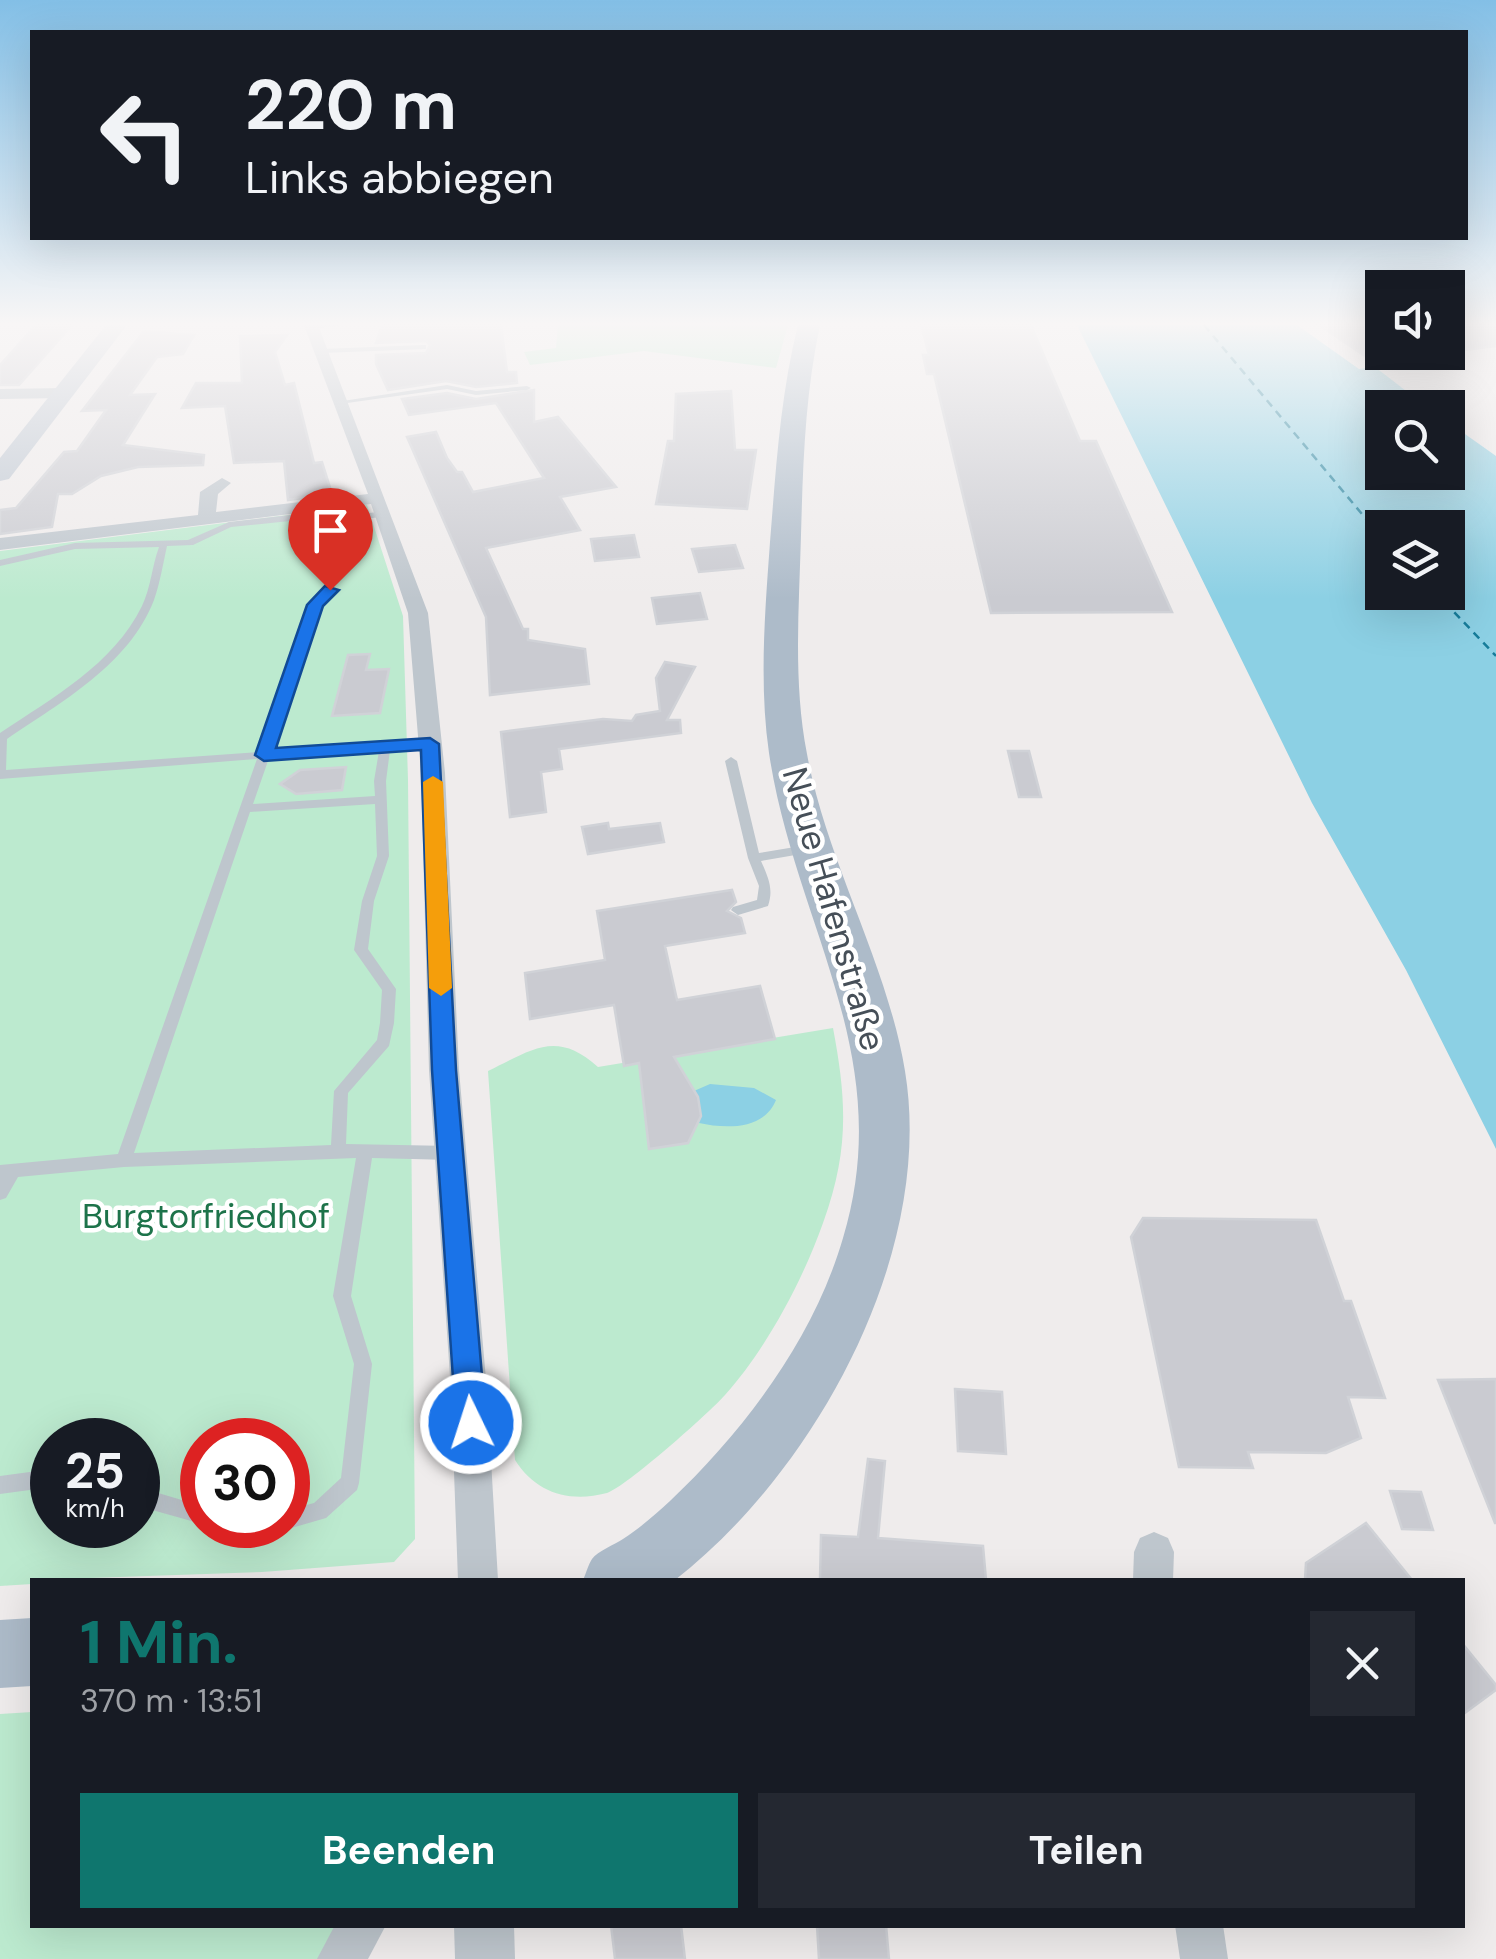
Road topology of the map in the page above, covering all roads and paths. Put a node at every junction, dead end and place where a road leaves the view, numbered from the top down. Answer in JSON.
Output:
{"nodes":[{"id":1,"x":34,"y":416,"type":"edge"},
{"id":2,"x":40,"y":416,"type":"edge"},
{"id":3,"x":346,"y":416,"type":"edge"},
{"id":4,"x":792,"y":416,"type":"edge"},
{"id":5,"x":0,"y":452,"type":"edge"},
{"id":6,"x":0,"y":474,"type":"edge"},
{"id":7,"x":222,"y":482,"type":"dead end"},
{"id":8,"x":381,"y":506,"type":"junction"},
{"id":9,"x":206,"y":519,"type":"junction"},
{"id":10,"x":346,"y":519,"type":"junction"},
{"id":11,"x":0,"y":544,"type":"edge"},
{"id":12,"x":164,"y":546,"type":"junction"},
{"id":13,"x":0,"y":562,"type":"edge"},
{"id":14,"x":430,"y":744,"type":"junction"},
{"id":15,"x":385,"y":747,"type":"junction"},
{"id":16,"x":264,"y":755,"type":"junction"},
{"id":17,"x":731,"y":761,"type":"dead end"},
{"id":18,"x":0,"y":774,"type":"edge"},
{"id":19,"x":382,"y":800,"type":"junction"},
{"id":20,"x":247,"y":808,"type":"junction"},
{"id":21,"x":813,"y":848,"type":"junction"},
{"id":22,"x":754,"y":858,"type":"junction"},
{"id":23,"x":738,"y":910,"type":"dead end"},
{"id":24,"x":338,"y":1152,"type":"junction"},
{"id":25,"x":364,"y":1152,"type":"junction"},
{"id":26,"x":451,"y":1153,"type":"junction"},
{"id":27,"x":124,"y":1160,"type":"junction"},
{"id":28,"x":6,"y":1172,"type":"edge"},
{"id":29,"x":0,"y":1192,"type":"edge"},
{"id":30,"x":30,"y":1481,"type":"edge"},
{"id":31,"x":0,"y":1485,"type":"edge"},
{"id":32,"x":310,"y":1514,"type":"edge"},
{"id":33,"x":641,"y":1575,"type":"edge"},
{"id":34,"x":478,"y":1578,"type":"edge"},
{"id":35,"x":30,"y":1652,"type":"edge"},
{"id":36,"x":0,"y":1654,"type":"edge"},
{"id":37,"x":360,"y":1928,"type":"edge"},
{"id":38,"x":484,"y":1928,"type":"edge"},
{"id":39,"x":1199,"y":1928,"type":"edge"},
{"id":40,"x":341,"y":1959,"type":"edge"},
{"id":41,"x":485,"y":1959,"type":"edge"},
{"id":42,"x":1204,"y":1959,"type":"edge"}],
"edges":[{"from":1,"to":5,"type":"main road"},
{"from":2,"to":6,"type":"main road"},
{"from":3,"to":8,"type":"street"},
{"from":4,"to":21,"type":"main road","name":"Neue Hafenstraße"},
{"from":7,"to":9,"type":"street"},
{"from":8,"to":9,"type":"street"},
{"from":8,"to":10,"type":"lane"},
{"from":8,"to":14,"type":"street"},
{"from":9,"to":11,"type":"street"},
{"from":10,"to":12,"type":"lane"},
{"from":10,"to":16,"type":"lane"},
{"from":12,"to":13,"type":"lane"},
{"from":12,"to":18,"type":"lane"},
{"from":14,"to":15,"type":"lane"},
{"from":14,"to":26,"type":"street"},
{"from":15,"to":16,"type":"lane"},
{"from":15,"to":19,"type":"lane"},
{"from":16,"to":18,"type":"lane"},
{"from":16,"to":20,"type":"lane"},
{"from":17,"to":22,"type":"lane"},
{"from":19,"to":20,"type":"lane"},
{"from":19,"to":24,"type":"lane"},
{"from":20,"to":27,"type":"lane"},
{"from":21,"to":22,"type":"lane"},
{"from":21,"to":33,"type":"main road","name":"Neue Hafenstraße"},
{"from":22,"to":23,"type":"lane"},
{"from":24,"to":25,"type":"lane"},
{"from":24,"to":27,"type":"lane"},
{"from":25,"to":26,"type":"lane"},
{"from":25,"to":32,"type":"lane"},
{"from":26,"to":34,"type":"street"},
{"from":27,"to":28,"type":"lane"},
{"from":28,"to":29,"type":"lane"},
{"from":30,"to":31,"type":"lane"},
{"from":35,"to":36,"type":"main road"},
{"from":37,"to":40,"type":"street"},
{"from":38,"to":41,"type":"street"},
{"from":39,"to":42,"type":"street"}]}
